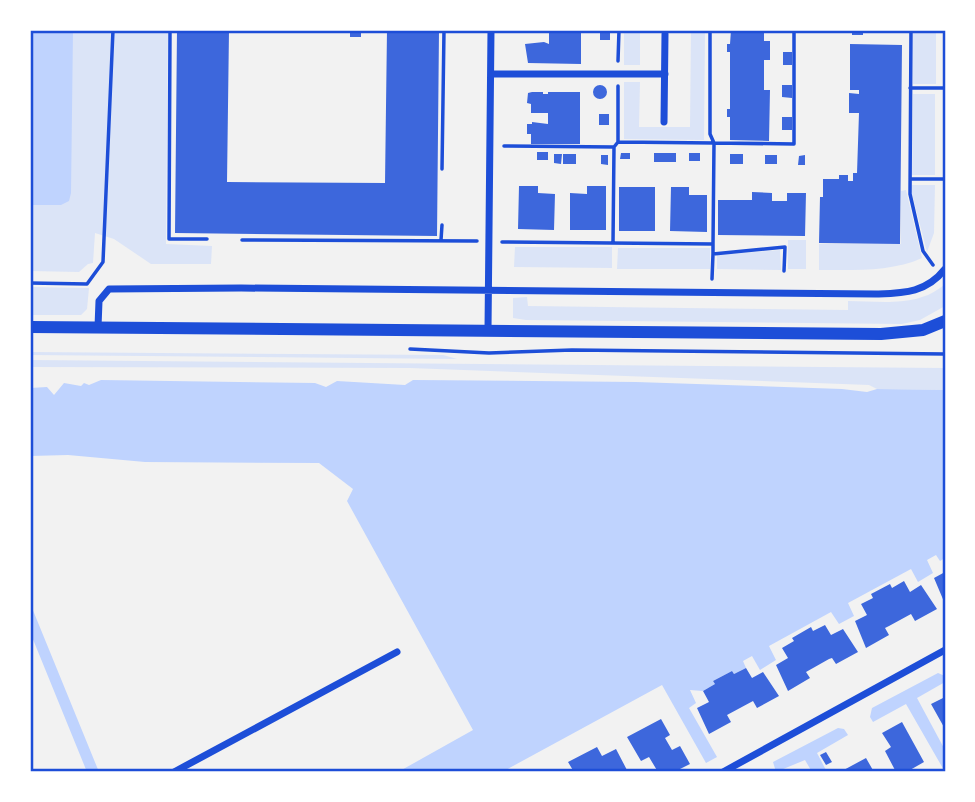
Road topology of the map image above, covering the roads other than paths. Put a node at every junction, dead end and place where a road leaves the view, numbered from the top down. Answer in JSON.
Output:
{"nodes":[{"id":1,"x":491,"y":30,"type":"edge"},
{"id":2,"x":665,"y":34,"type":"dead end"},
{"id":3,"x":491,"y":74,"type":"junction"},
{"id":4,"x":665,"y":74,"type":"junction"},
{"id":5,"x":664,"y":122,"type":"dead end"},
{"id":6,"x":944,"y":272,"type":"edge"},
{"id":7,"x":488,"y":290,"type":"junction"},
{"id":8,"x":945,"y":321,"type":"edge"},
{"id":9,"x":30,"y":327,"type":"edge"},
{"id":10,"x":98,"y":327,"type":"junction"},
{"id":11,"x":488,"y":330,"type":"junction"},
{"id":12,"x":945,"y":650,"type":"edge"},
{"id":13,"x":397,"y":652,"type":"dead end"},
{"id":14,"x":174,"y":772,"type":"edge"},
{"id":15,"x":723,"y":772,"type":"edge"}],
"edges":[{"from":1,"to":3,"type":"street"},
{"from":2,"to":4,"type":"street"},
{"from":3,"to":4,"type":"street"},
{"from":3,"to":7,"type":"street"},
{"from":4,"to":5,"type":"street"},
{"from":6,"to":7,"type":"street"},
{"from":7,"to":10,"type":"street"},
{"from":7,"to":11,"type":"street"},
{"from":8,"to":11,"type":"street"},
{"from":9,"to":10,"type":"street"},
{"from":10,"to":11,"type":"street"},
{"from":12,"to":15,"type":"street"},
{"from":13,"to":14,"type":"street"}]}
